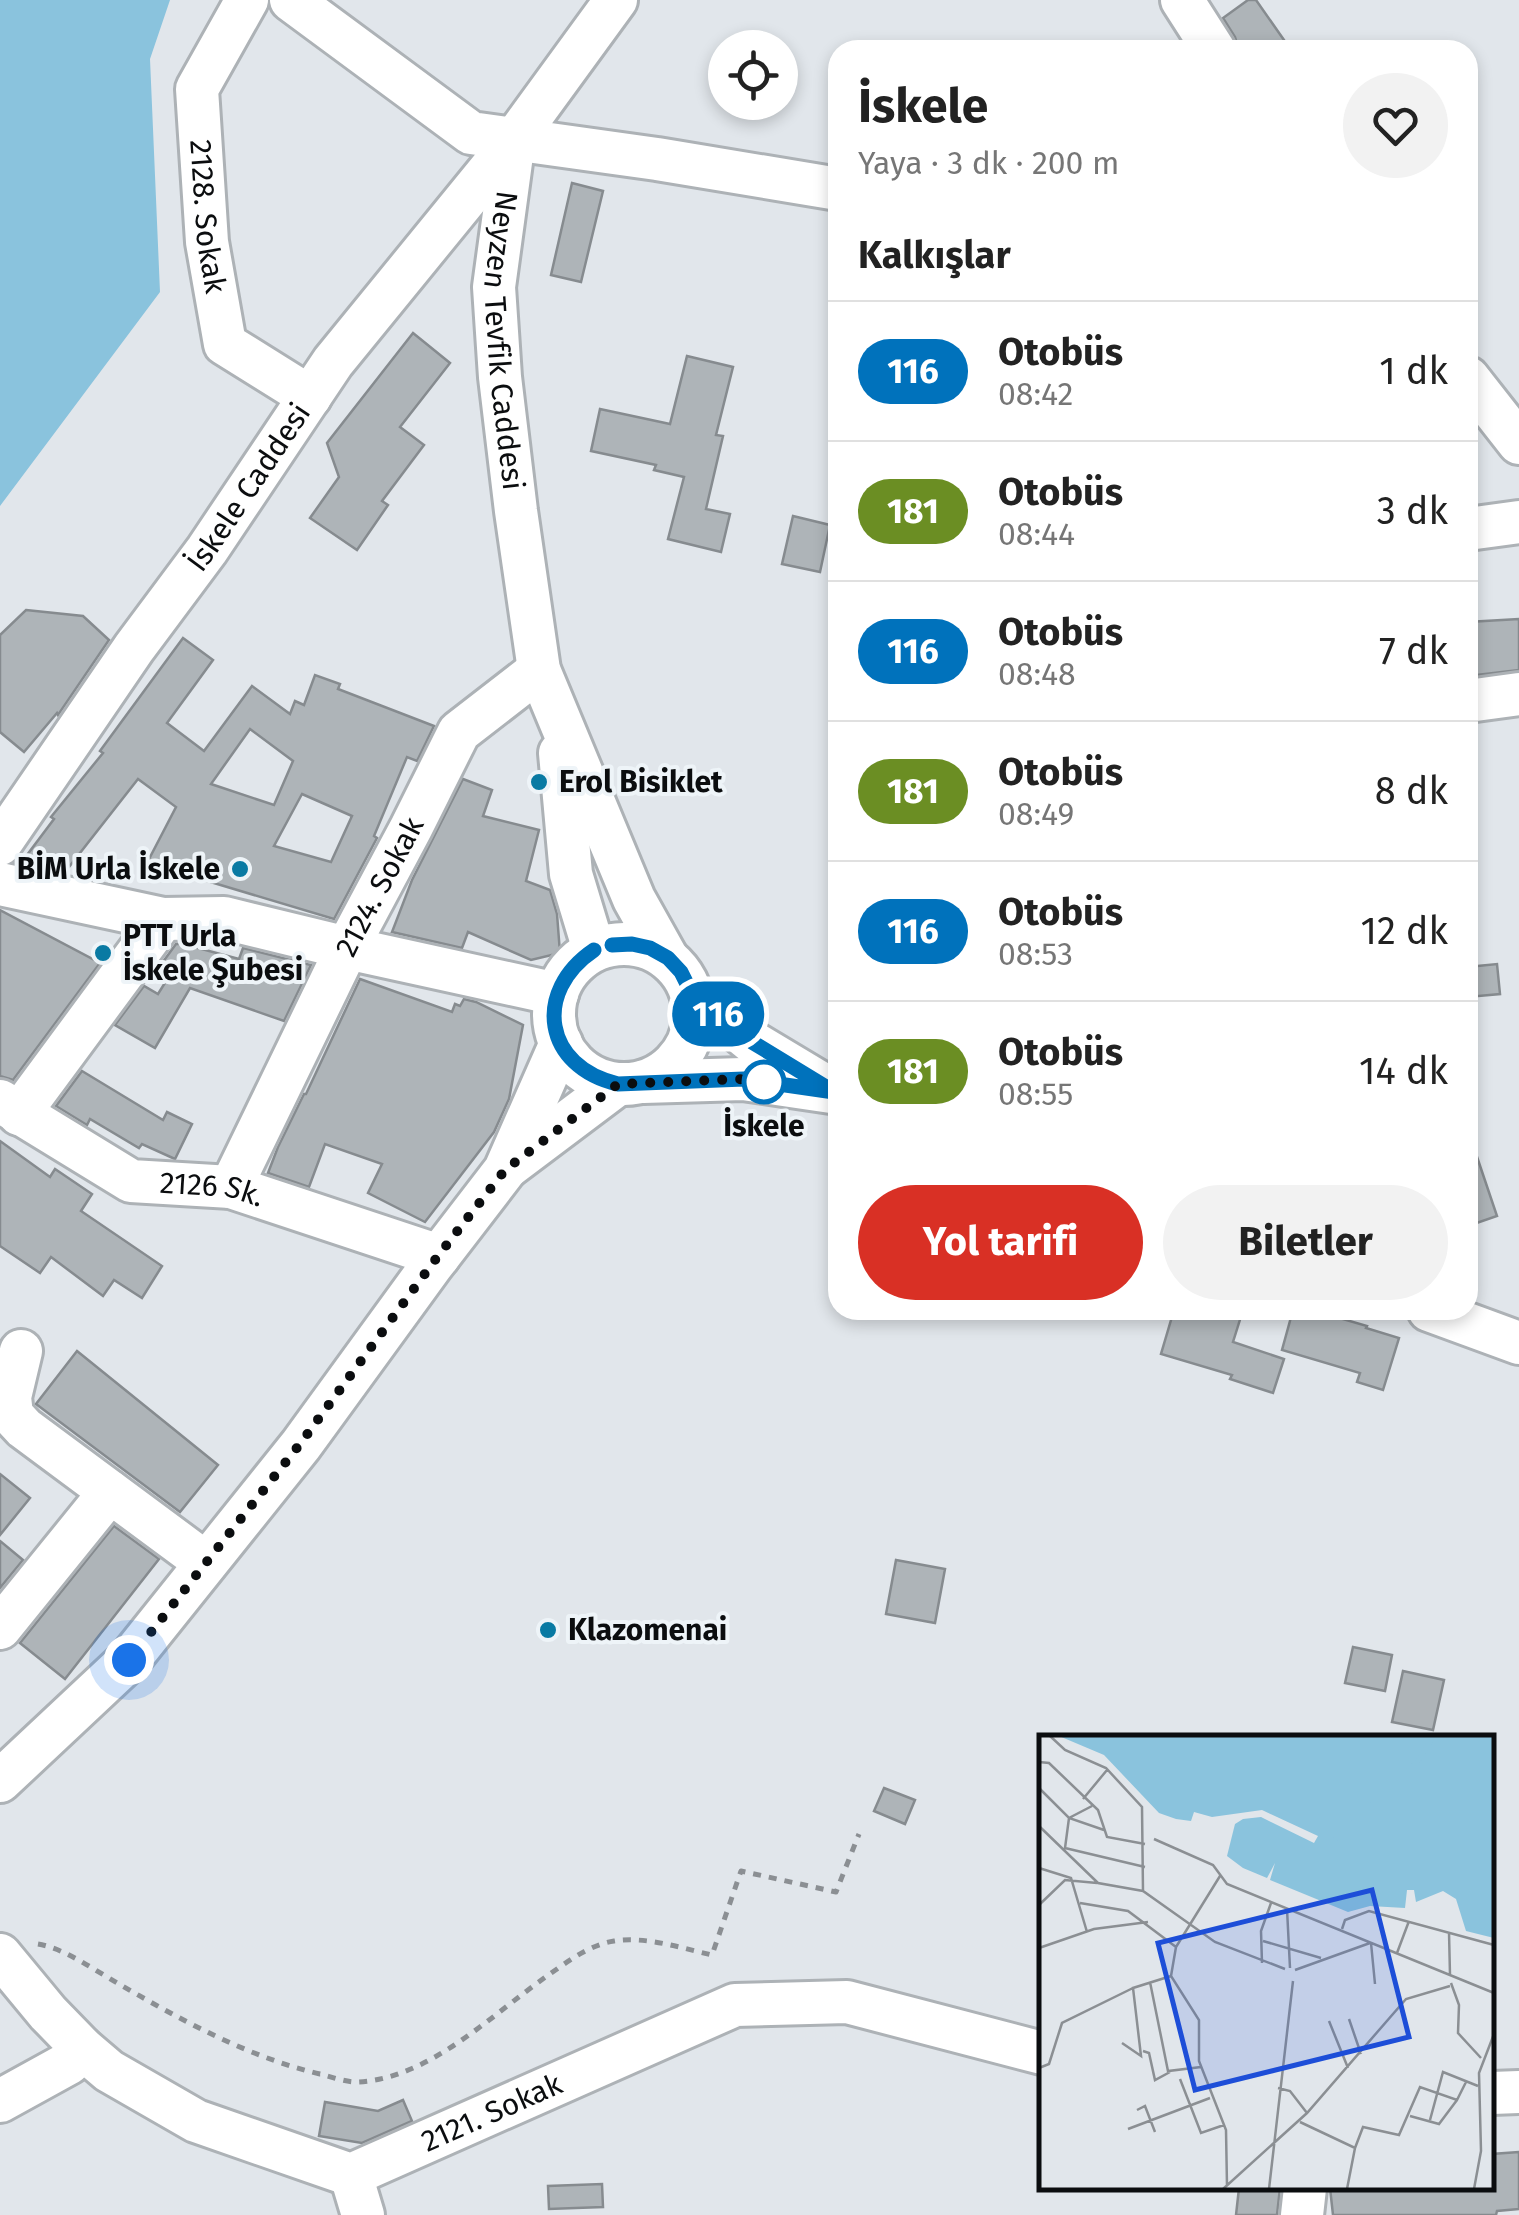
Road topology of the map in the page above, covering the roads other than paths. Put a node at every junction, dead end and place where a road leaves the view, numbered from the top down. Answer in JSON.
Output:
{"nodes":[{"id":1,"x":247,"y":0,"type":"edge"},
{"id":2,"x":291,"y":0,"type":"edge"},
{"id":3,"x":616,"y":0,"type":"edge"},
{"id":4,"x":1182,"y":0,"type":"edge"},
{"id":5,"x":1208,"y":40,"type":"edge"},
{"id":6,"x":514,"y":140,"type":"junction"},
{"id":7,"x":828,"y":187,"type":"edge"},
{"id":8,"x":1478,"y":391,"type":"edge"},
{"id":9,"x":310,"y":397,"type":"junction"},
{"id":10,"x":1519,"y":443,"type":"edge"},
{"id":11,"x":1519,"y":522,"type":"edge"},
{"id":12,"x":1478,"y":528,"type":"edge"},
{"id":13,"x":539,"y":670,"type":"junction"},
{"id":14,"x":1519,"y":694,"type":"edge"},
{"id":15,"x":1478,"y":700,"type":"edge"},
{"id":16,"x":556,"y":713,"type":"junction"},
{"id":17,"x":0,"y":844,"type":"edge"},
{"id":18,"x":0,"y":884,"type":"edge"},
{"id":19,"x":162,"y":918,"type":"junction"},
{"id":20,"x":347,"y":948,"type":"junction"},
{"id":21,"x":594,"y":950,"type":"junction"},
{"id":22,"x":679,"y":975,"type":"junction"},
{"id":23,"x":557,"y":994,"type":"junction"},
{"id":24,"x":560,"y":1043,"type":"junction"},
{"id":25,"x":630,"y":1083,"type":"junction"},
{"id":26,"x":828,"y":1088,"type":"edge"},
{"id":27,"x":828,"y":1092,"type":"edge"},
{"id":28,"x":9,"y":1108,"type":"edge"},
{"id":29,"x":505,"y":1170,"type":"junction"},
{"id":30,"x":230,"y":1187,"type":"junction"},
{"id":31,"x":438,"y":1256,"type":"junction"},
{"id":32,"x":1456,"y":1320,"type":"edge"},
{"id":33,"x":1519,"y":1343,"type":"edge"},
{"id":34,"x":21,"y":1350,"type":"dead end"},
{"id":35,"x":110,"y":1492,"type":"junction"},
{"id":36,"x":206,"y":1563,"type":"junction"},
{"id":37,"x":0,"y":1628,"type":"edge"},
{"id":38,"x":0,"y":1782,"type":"edge"},
{"id":39,"x":16,"y":1949,"type":"edge"},
{"id":40,"x":82,"y":2048,"type":"junction"},
{"id":41,"x":1039,"y":2052,"type":"edge"},
{"id":42,"x":1519,"y":2092,"type":"edge"},
{"id":43,"x":1494,"y":2093,"type":"edge"},
{"id":44,"x":0,"y":2101,"type":"edge"},
{"id":45,"x":1305,"y":2190,"type":"edge"},
{"id":46,"x":358,"y":2195,"type":"edge"},
{"id":47,"x":1302,"y":2215,"type":"edge"}],
"edges":[{"from":1,"to":9,"type":"street","name":"2128. Sokak"},
{"from":2,"to":6,"type":"street"},
{"from":3,"to":6,"type":"street","name":"Neyzen Tevfik Caddesi"},
{"from":4,"to":5,"type":"street"},
{"from":6,"to":7,"type":"street"},
{"from":6,"to":9,"type":"street","name":"İskele Caddesi"},
{"from":6,"to":13,"type":"street","name":"Neyzen Tevfik Caddesi"},
{"from":8,"to":10,"type":"street"},
{"from":9,"to":17,"type":"street","name":"İskele Caddesi"},
{"from":11,"to":12,"type":"street"},
{"from":13,"to":16,"type":"street","name":"Neyzen Tevfik Caddesi"},
{"from":13,"to":20,"type":"street","name":"2124. Sokak"},
{"from":14,"to":15,"type":"street"},
{"from":16,"to":21,"type":"street","name":"Neyzen Tevfik Caddesi"},
{"from":16,"to":22,"type":"street","name":"Neyzen Tevfik Caddesi"},
{"from":18,"to":19,"type":"street"},
{"from":19,"to":20,"type":"street"},
{"from":19,"to":28,"type":"street"},
{"from":20,"to":23,"type":"street"},
{"from":20,"to":30,"type":"street","name":"2124. Sokak"},
{"from":21,"to":22,"type":"street"},
{"from":21,"to":23,"type":"street"},
{"from":22,"to":25,"type":"street"},
{"from":22,"to":26,"type":"street"},
{"from":23,"to":24,"type":"street"},
{"from":24,"to":25,"type":"street"},
{"from":24,"to":29,"type":"street"},
{"from":25,"to":27,"type":"street"},
{"from":25,"to":29,"type":"street"},
{"from":28,"to":30,"type":"street","name":"2126 Sk."},
{"from":29,"to":31,"type":"street"},
{"from":30,"to":31,"type":"street","name":"2126 Sk."},
{"from":31,"to":36,"type":"street"},
{"from":32,"to":33,"type":"street"},
{"from":34,"to":35,"type":"street"},
{"from":35,"to":36,"type":"street"},
{"from":35,"to":37,"type":"street"},
{"from":36,"to":38,"type":"street"},
{"from":39,"to":40,"type":"street","name":"2121. Sokak"},
{"from":40,"to":44,"type":"street"},
{"from":40,"to":46,"type":"street","name":"2121. Sokak"},
{"from":41,"to":46,"type":"street","name":"2121. Sokak"},
{"from":42,"to":43,"type":"street"},
{"from":45,"to":47,"type":"street"}]}
